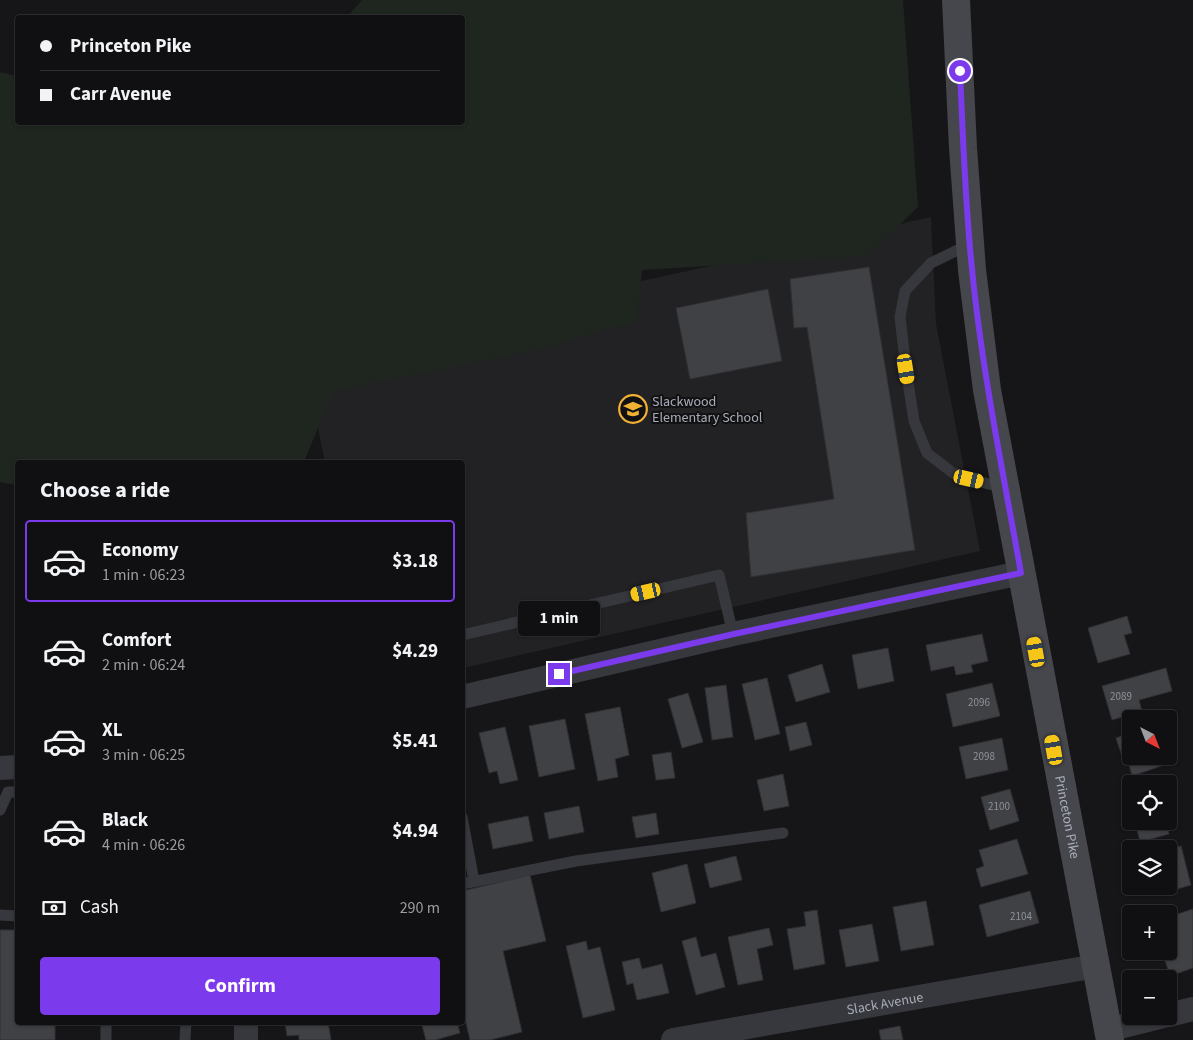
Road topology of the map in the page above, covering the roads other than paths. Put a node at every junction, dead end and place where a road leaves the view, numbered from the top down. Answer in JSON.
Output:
{"nodes":[{"id":1,"x":956,"y":0,"type":"edge"},
{"id":2,"x":970,"y":244,"type":"junction"},
{"id":3,"x":1005,"y":488,"type":"junction"},
{"id":4,"x":1021,"y":573,"type":"junction"},
{"id":5,"x":465,"y":634,"type":"edge"},
{"id":6,"x":734,"y":634,"type":"junction"},
{"id":7,"x":465,"y":696,"type":"edge"},
{"id":8,"x":15,"y":767,"type":"edge"},
{"id":9,"x":0,"y":768,"type":"edge"},
{"id":10,"x":15,"y":792,"type":"edge"},
{"id":11,"x":0,"y":810,"type":"edge"},
{"id":12,"x":783,"y":833,"type":"dead end"},
{"id":13,"x":465,"y":850,"type":"edge"},
{"id":14,"x":468,"y":883,"type":"edge"},
{"id":15,"x":0,"y":915,"type":"edge"},
{"id":16,"x":15,"y":916,"type":"edge"},
{"id":17,"x":1096,"y":966,"type":"junction"},
{"id":18,"x":1193,"y":1009,"type":"edge"},
{"id":19,"x":1177,"y":1013,"type":"edge"},
{"id":20,"x":106,"y":1025,"type":"edge"},
{"id":21,"x":186,"y":1025,"type":"edge"},
{"id":22,"x":246,"y":1025,"type":"edge"},
{"id":23,"x":1137,"y":1025,"type":"edge"},
{"id":24,"x":1109,"y":1035,"type":"edge"},
{"id":25,"x":106,"y":1040,"type":"edge"},
{"id":26,"x":185,"y":1040,"type":"edge"},
{"id":27,"x":246,"y":1040,"type":"edge"},
{"id":28,"x":673,"y":1040,"type":"edge"}],
"edges":[{"from":1,"to":2,"type":"main road","name":"Princeton Pike"},
{"from":2,"to":3,"type":"main road","name":"Princeton Pike"},
{"from":2,"to":3,"type":"lane"},
{"from":3,"to":4,"type":"main road","name":"Princeton Pike"},
{"from":4,"to":6,"type":"street"},
{"from":4,"to":17,"type":"main road","name":"Princeton Pike"},
{"from":5,"to":6,"type":"lane"},
{"from":6,"to":7,"type":"street"},
{"from":8,"to":9,"type":"street"},
{"from":10,"to":11,"type":"lane"},
{"from":12,"to":14,"type":"lane"},
{"from":13,"to":14,"type":"lane"},
{"from":15,"to":16,"type":"lane"},
{"from":17,"to":24,"type":"main road","name":"Princeton Pike"},
{"from":17,"to":28,"type":"street","name":"Slack Avenue"},
{"from":18,"to":19,"type":"street"},
{"from":20,"to":25,"type":"lane"},
{"from":21,"to":26,"type":"lane"},
{"from":22,"to":27,"type":"street"},
{"from":23,"to":24,"type":"street"}]}
